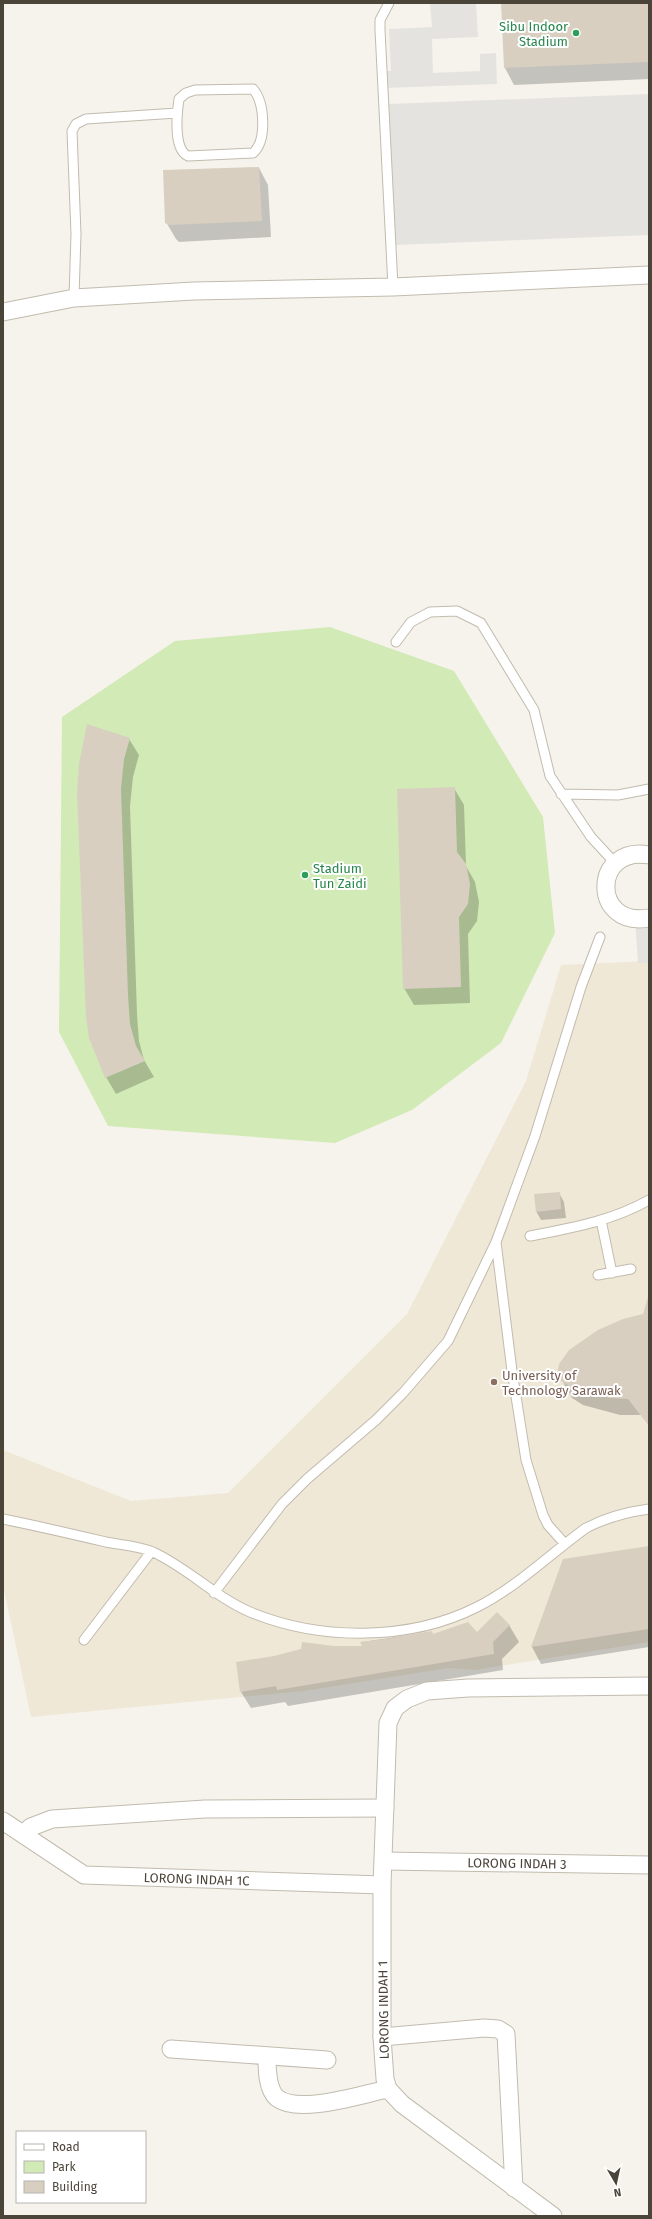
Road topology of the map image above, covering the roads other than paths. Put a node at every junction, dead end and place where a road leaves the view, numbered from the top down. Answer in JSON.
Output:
{"nodes":[{"id":1,"x":390,"y":3,"type":"edge"},
{"id":2,"x":177,"y":113,"type":"junction"},
{"id":3,"x":649,"y":275,"type":"edge"},
{"id":4,"x":393,"y":287,"type":"junction"},
{"id":5,"x":74,"y":298,"type":"junction"},
{"id":6,"x":3,"y":312,"type":"edge"},
{"id":7,"x":396,"y":642,"type":"dead end"},
{"id":8,"x":649,"y":789,"type":"edge"},
{"id":9,"x":561,"y":794,"type":"junction"},
{"id":10,"x":649,"y":855,"type":"edge"},
{"id":11,"x":614,"y":864,"type":"junction"},
{"id":12,"x":649,"y":918,"type":"edge"},
{"id":13,"x":600,"y":937,"type":"dead end"},
{"id":14,"x":649,"y":1200,"type":"edge"},
{"id":15,"x":601,"y":1220,"type":"junction"},
{"id":16,"x":530,"y":1236,"type":"dead end"},
{"id":17,"x":496,"y":1242,"type":"junction"},
{"id":18,"x":631,"y":1269,"type":"dead end"},
{"id":19,"x":612,"y":1272,"type":"junction"},
{"id":20,"x":598,"y":1275,"type":"dead end"},
{"id":21,"x":649,"y":1510,"type":"edge"},
{"id":22,"x":3,"y":1519,"type":"edge"},
{"id":23,"x":565,"y":1544,"type":"junction"},
{"id":24,"x":151,"y":1552,"type":"junction"},
{"id":25,"x":214,"y":1593,"type":"junction"},
{"id":26,"x":84,"y":1640,"type":"dead end"},
{"id":27,"x":649,"y":1686,"type":"edge"},
{"id":28,"x":385,"y":1808,"type":"junction"},
{"id":29,"x":3,"y":1821,"type":"edge"},
{"id":30,"x":23,"y":1834,"type":"junction"},
{"id":31,"x":384,"y":1861,"type":"junction"},
{"id":32,"x":649,"y":1866,"type":"edge"},
{"id":33,"x":382,"y":1885,"type":"junction"},
{"id":34,"x":382,"y":2037,"type":"junction"},
{"id":35,"x":171,"y":2049,"type":"dead end"},
{"id":36,"x":267,"y":2057,"type":"junction"},
{"id":37,"x":327,"y":2060,"type":"dead end"},
{"id":38,"x":388,"y":2089,"type":"junction"},
{"id":39,"x":514,"y":2188,"type":"junction"},
{"id":40,"x":553,"y":2216,"type":"edge"}],
"edges":[{"from":1,"to":4,"type":"lane"},
{"from":2,"to":2,"type":"lane"},
{"from":2,"to":5,"type":"lane"},
{"from":3,"to":4,"type":"street"},
{"from":4,"to":5,"type":"street"},
{"from":5,"to":6,"type":"street"},
{"from":7,"to":9,"type":"lane"},
{"from":8,"to":9,"type":"lane"},
{"from":9,"to":11,"type":"lane"},
{"from":10,"to":11,"type":"street"},
{"from":11,"to":12,"type":"street"},
{"from":13,"to":17,"type":"lane"},
{"from":14,"to":15,"type":"lane"},
{"from":15,"to":16,"type":"lane"},
{"from":15,"to":19,"type":"lane"},
{"from":17,"to":23,"type":"lane"},
{"from":17,"to":25,"type":"lane"},
{"from":18,"to":19,"type":"lane"},
{"from":19,"to":20,"type":"lane"},
{"from":21,"to":23,"type":"lane"},
{"from":22,"to":24,"type":"lane"},
{"from":23,"to":25,"type":"lane"},
{"from":24,"to":25,"type":"lane"},
{"from":24,"to":26,"type":"lane"},
{"from":27,"to":28,"type":"street","name":"LORONG INDAH 1"},
{"from":28,"to":30,"type":"street"},
{"from":28,"to":31,"type":"street","name":"LORONG INDAH 1"},
{"from":29,"to":30,"type":"street","name":"LORONG INDAH 1C"},
{"from":30,"to":33,"type":"street","name":"LORONG INDAH 1C"},
{"from":31,"to":32,"type":"street","name":"LORONG INDAH 3"},
{"from":31,"to":33,"type":"street","name":"LORONG INDAH 1"},
{"from":33,"to":34,"type":"street","name":"LORONG INDAH 1"},
{"from":34,"to":38,"type":"street","name":"LORONG INDAH 1"},
{"from":34,"to":39,"type":"street"},
{"from":35,"to":36,"type":"street"},
{"from":36,"to":37,"type":"street"},
{"from":36,"to":38,"type":"street"},
{"from":38,"to":39,"type":"street"},
{"from":39,"to":40,"type":"street"}]}
